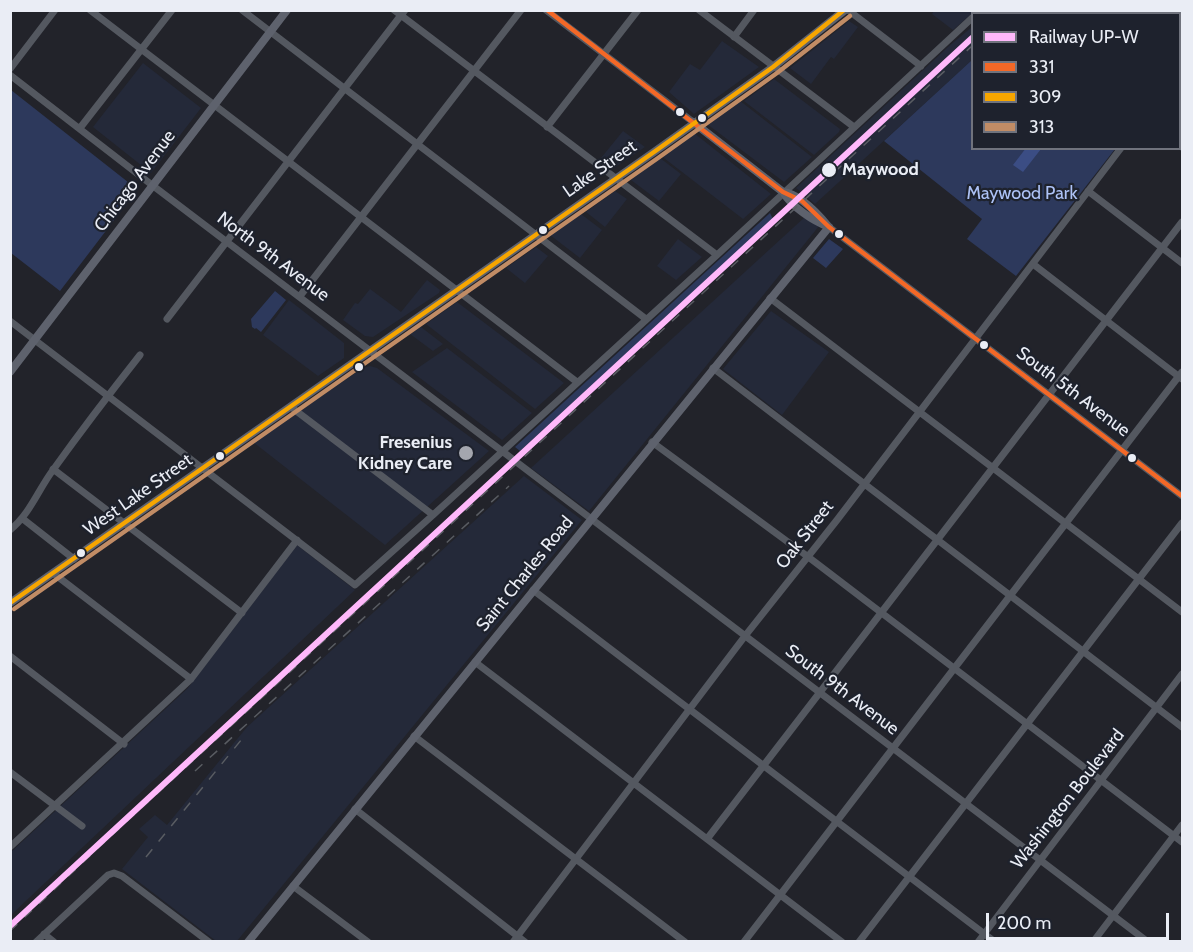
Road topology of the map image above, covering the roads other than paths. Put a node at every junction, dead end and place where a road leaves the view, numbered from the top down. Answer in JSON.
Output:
{"nodes":[{"id":1,"x":55,"y":10,"type":"edge"},
{"id":2,"x":90,"y":10,"type":"edge"},
{"id":3,"x":172,"y":10,"type":"edge"},
{"id":4,"x":242,"y":10,"type":"edge"},
{"id":5,"x":287,"y":10,"type":"edge"},
{"id":6,"x":394,"y":10,"type":"edge"},
{"id":7,"x":521,"y":10,"type":"edge"},
{"id":8,"x":546,"y":10,"type":"edge"},
{"id":9,"x":638,"y":10,"type":"edge"},
{"id":10,"x":699,"y":10,"type":"edge"},
{"id":11,"x":754,"y":10,"type":"edge"},
{"id":12,"x":847,"y":10,"type":"edge"},
{"id":13,"x":403,"y":13,"type":"edge"},
{"id":14,"x":971,"y":19,"type":"edge"},
{"id":15,"x":270,"y":32,"type":"junction"},
{"id":16,"x":734,"y":37,"type":"junction"},
{"id":17,"x":141,"y":50,"type":"junction"},
{"id":18,"x":604,"y":54,"type":"junction"},
{"id":19,"x":921,"y":66,"type":"junction"},
{"id":20,"x":773,"y":67,"type":"junction"},
{"id":21,"x":10,"y":69,"type":"edge"},
{"id":22,"x":474,"y":71,"type":"junction"},
{"id":23,"x":10,"y":75,"type":"edge"},
{"id":24,"x":344,"y":89,"type":"junction"},
{"id":25,"x":213,"y":106,"type":"junction"},
{"id":26,"x":693,"y":122,"type":"junction"},
{"id":27,"x":547,"y":127,"type":"junction"},
{"id":28,"x":854,"y":127,"type":"junction"},
{"id":29,"x":80,"y":128,"type":"junction"},
{"id":30,"x":417,"y":144,"type":"junction"},
{"id":31,"x":1119,"y":150,"type":"edge"},
{"id":32,"x":288,"y":162,"type":"junction"},
{"id":33,"x":615,"y":179,"type":"junction"},
{"id":34,"x":152,"y":185,"type":"junction"},
{"id":35,"x":1088,"y":191,"type":"junction"},
{"id":36,"x":783,"y":192,"type":"junction"},
{"id":37,"x":361,"y":218,"type":"junction"},
{"id":38,"x":1182,"y":222,"type":"edge"},
{"id":39,"x":829,"y":227,"type":"junction"},
{"id":40,"x":536,"y":235,"type":"junction"},
{"id":41,"x":227,"y":240,"type":"junction"},
{"id":42,"x":1163,"y":248,"type":"junction"},
{"id":43,"x":717,"y":255,"type":"junction"},
{"id":44,"x":1182,"y":263,"type":"edge"},
{"id":45,"x":1033,"y":264,"type":"junction"},
{"id":46,"x":457,"y":291,"type":"junction"},
{"id":47,"x":300,"y":296,"type":"junction"},
{"id":48,"x":771,"y":298,"type":"junction"},
{"id":49,"x":167,"y":319,"type":"dead end"},
{"id":50,"x":646,"y":319,"type":"junction"},
{"id":51,"x":10,"y":321,"type":"edge"},
{"id":52,"x":1106,"y":321,"type":"junction"},
{"id":53,"x":976,"y":338,"type":"junction"},
{"id":54,"x":35,"y":340,"type":"junction"},
{"id":55,"x":372,"y":351,"type":"junction"},
{"id":56,"x":140,"y":355,"type":"dead end"},
{"id":57,"x":713,"y":368,"type":"junction"},
{"id":58,"x":10,"y":372,"type":"edge"},
{"id":59,"x":1181,"y":375,"type":"edge"},
{"id":60,"x":577,"y":382,"type":"junction"},
{"id":61,"x":1049,"y":394,"type":"junction"},
{"id":62,"x":108,"y":396,"type":"junction"},
{"id":63,"x":291,"y":407,"type":"junction"},
{"id":64,"x":920,"y":412,"type":"junction"},
{"id":65,"x":652,"y":442,"type":"junction"},
{"id":66,"x":502,"y":450,"type":"junction"},
{"id":67,"x":1122,"y":450,"type":"junction"},
{"id":68,"x":518,"y":463,"type":"joint"},
{"id":69,"x":993,"y":468,"type":"junction"},
{"id":70,"x":53,"y":469,"type":"junction"},
{"id":71,"x":204,"y":469,"type":"junction"},
{"id":72,"x":865,"y":483,"type":"junction"},
{"id":73,"x":1182,"y":496,"type":"edge"},
{"id":74,"x":433,"y":515,"type":"junction"},
{"id":75,"x":591,"y":518,"type":"junction"},
{"id":76,"x":23,"y":519,"type":"junction"},
{"id":77,"x":1066,"y":523,"type":"junction"},
{"id":78,"x":125,"y":524,"type":"junction"},
{"id":79,"x":1182,"y":524,"type":"edge"},
{"id":80,"x":10,"y":530,"type":"edge"},
{"id":81,"x":297,"y":540,"type":"junction"},
{"id":82,"x":937,"y":540,"type":"junction"},
{"id":83,"x":807,"y":556,"type":"junction"},
{"id":84,"x":74,"y":560,"type":"junction"},
{"id":85,"x":53,"y":573,"type":"junction"},
{"id":86,"x":1140,"y":579,"type":"junction"},
{"id":87,"x":533,"y":590,"type":"junction"},
{"id":88,"x":1010,"y":595,"type":"junction"},
{"id":89,"x":10,"y":603,"type":"edge"},
{"id":90,"x":1182,"y":612,"type":"edge"},
{"id":91,"x":242,"y":613,"type":"junction"},
{"id":92,"x":881,"y":613,"type":"junction"},
{"id":93,"x":745,"y":636,"type":"junction"},
{"id":94,"x":1083,"y":652,"type":"junction"},
{"id":95,"x":10,"y":656,"type":"edge"},
{"id":96,"x":475,"y":662,"type":"junction"},
{"id":97,"x":953,"y":668,"type":"junction"},
{"id":98,"x":1182,"y":674,"type":"edge"},
{"id":99,"x":192,"y":679,"type":"junction"},
{"id":100,"x":820,"y":692,"type":"junction"},
{"id":101,"x":1157,"y":707,"type":"junction"},
{"id":102,"x":689,"y":709,"type":"junction"},
{"id":103,"x":1027,"y":724,"type":"junction"},
{"id":104,"x":1182,"y":727,"type":"edge"},
{"id":105,"x":414,"y":736,"type":"junction"},
{"id":106,"x":124,"y":744,"type":"junction"},
{"id":107,"x":892,"y":747,"type":"junction"},
{"id":108,"x":764,"y":765,"type":"junction"},
{"id":109,"x":10,"y":772,"type":"edge"},
{"id":110,"x":1101,"y":780,"type":"junction"},
{"id":111,"x":634,"y":783,"type":"junction"},
{"id":112,"x":966,"y":803,"type":"junction"},
{"id":113,"x":56,"y":806,"type":"junction"},
{"id":114,"x":355,"y":809,"type":"junction"},
{"id":115,"x":836,"y":820,"type":"junction"},
{"id":116,"x":1182,"y":825,"type":"edge"},
{"id":117,"x":82,"y":826,"type":"dead end"},
{"id":118,"x":1174,"y":836,"type":"junction"},
{"id":119,"x":707,"y":839,"type":"junction"},
{"id":120,"x":1182,"y":842,"type":"edge"},
{"id":121,"x":10,"y":847,"type":"edge"},
{"id":122,"x":575,"y":859,"type":"junction"},
{"id":123,"x":1040,"y":860,"type":"junction"},
{"id":124,"x":909,"y":876,"type":"junction"},
{"id":125,"x":293,"y":886,"type":"junction"},
{"id":126,"x":780,"y":895,"type":"junction"},
{"id":127,"x":1113,"y":915,"type":"junction"},
{"id":128,"x":984,"y":933,"type":"junction"},
{"id":129,"x":44,"y":934,"type":"junction"},
{"id":130,"x":515,"y":939,"type":"edge"},
{"id":131,"x":36,"y":942,"type":"edge"},
{"id":132,"x":54,"y":942,"type":"edge"},
{"id":133,"x":209,"y":942,"type":"edge"},
{"id":134,"x":248,"y":942,"type":"edge"},
{"id":135,"x":368,"y":942,"type":"edge"},
{"id":136,"x":525,"y":942,"type":"edge"},
{"id":137,"x":685,"y":942,"type":"edge"},
{"id":138,"x":744,"y":942,"type":"edge"},
{"id":139,"x":842,"y":942,"type":"edge"},
{"id":140,"x":859,"y":942,"type":"edge"},
{"id":141,"x":978,"y":942,"type":"edge"},
{"id":142,"x":995,"y":942,"type":"edge"},
{"id":143,"x":1093,"y":942,"type":"edge"},
{"id":144,"x":1148,"y":942,"type":"edge"}],
"edges":[{"from":1,"to":21,"type":"street"},
{"from":2,"to":17,"type":"street"},
{"from":3,"to":17,"type":"street"},
{"from":4,"to":15,"type":"street"},
{"from":5,"to":15,"type":"main road","name":"Chicago Avenue"},
{"from":6,"to":13,"type":"street"},
{"from":7,"to":22,"type":"street"},
{"from":8,"to":18,"type":"street"},
{"from":9,"to":18,"type":"street"},
{"from":10,"to":16,"type":"street"},
{"from":11,"to":16,"type":"street"},
{"from":12,"to":19,"type":"street"},
{"from":12,"to":20,"type":"main road","name":"Lake Street"},
{"from":13,"to":22,"type":"street"},
{"from":13,"to":24,"type":"street"},
{"from":14,"to":19,"type":"street"},
{"from":15,"to":24,"type":"street"},
{"from":15,"to":25,"type":"main road","name":"Chicago Avenue"},
{"from":16,"to":20,"type":"street"},
{"from":17,"to":25,"type":"street"},
{"from":17,"to":29,"type":"street"},
{"from":18,"to":26,"type":"street"},
{"from":18,"to":27,"type":"street"},
{"from":19,"to":28,"type":"street"},
{"from":20,"to":26,"type":"main road","name":"Lake Street"},
{"from":20,"to":28,"type":"street"},
{"from":22,"to":27,"type":"street"},
{"from":22,"to":30,"type":"street"},
{"from":23,"to":29,"type":"street","name":"North 9th Avenue"},
{"from":24,"to":30,"type":"street"},
{"from":24,"to":32,"type":"street"},
{"from":25,"to":32,"type":"street"},
{"from":25,"to":34,"type":"main road","name":"Chicago Avenue"},
{"from":26,"to":33,"type":"main road","name":"Lake Street"},
{"from":26,"to":36,"type":"main road","name":"South 5th Avenue"},
{"from":27,"to":33,"type":"street"},
{"from":28,"to":36,"type":"street"},
{"from":29,"to":34,"type":"street","name":"North 9th Avenue"},
{"from":30,"to":37,"type":"street"},
{"from":30,"to":40,"type":"street"},
{"from":31,"to":35,"type":"street","name":"Oak Street"},
{"from":32,"to":37,"type":"street"},
{"from":32,"to":41,"type":"street"},
{"from":33,"to":40,"type":"main road","name":"Lake Street"},
{"from":33,"to":43,"type":"street"},
{"from":34,"to":41,"type":"street","name":"North 9th Avenue"},
{"from":34,"to":54,"type":"main road","name":"Chicago Avenue"},
{"from":35,"to":42,"type":"street"},
{"from":35,"to":45,"type":"street","name":"Oak Street"},
{"from":36,"to":39,"type":"main road","name":"South 5th Avenue"},
{"from":36,"to":43,"type":"street"},
{"from":37,"to":46,"type":"street"},
{"from":37,"to":47,"type":"street"},
{"from":38,"to":42,"type":"street"},
{"from":39,"to":48,"type":"main road","name":"Saint Charles Road"},
{"from":39,"to":53,"type":"street","name":"South 5th Avenue"},
{"from":40,"to":46,"type":"main road","name":"Lake Street"},
{"from":40,"to":50,"type":"street"},
{"from":41,"to":47,"type":"street","name":"North 9th Avenue"},
{"from":41,"to":49,"type":"street"},
{"from":42,"to":44,"type":"street"},
{"from":42,"to":52,"type":"street"},
{"from":43,"to":50,"type":"street"},
{"from":45,"to":52,"type":"street"},
{"from":45,"to":53,"type":"street","name":"Oak Street"},
{"from":46,"to":55,"type":"main road","name":"Lake Street"},
{"from":46,"to":60,"type":"street"},
{"from":47,"to":55,"type":"street","name":"North 9th Avenue"},
{"from":48,"to":57,"type":"main road","name":"Saint Charles Road"},
{"from":48,"to":64,"type":"street"},
{"from":50,"to":60,"type":"street"},
{"from":51,"to":54,"type":"street"},
{"from":52,"to":59,"type":"street"},
{"from":52,"to":61,"type":"street"},
{"from":53,"to":61,"type":"street","name":"South 5th Avenue"},
{"from":53,"to":64,"type":"street","name":"Oak Street"},
{"from":54,"to":58,"type":"main road","name":"Chicago Avenue"},
{"from":54,"to":62,"type":"street"},
{"from":55,"to":63,"type":"main road","name":"West Lake Street"},
{"from":55,"to":66,"type":"street","name":"North 9th Avenue"},
{"from":56,"to":62,"type":"street"},
{"from":57,"to":65,"type":"main road","name":"Saint Charles Road"},
{"from":57,"to":72,"type":"street"},
{"from":59,"to":67,"type":"street"},
{"from":60,"to":66,"type":"street"},
{"from":61,"to":67,"type":"street","name":"South 5th Avenue"},
{"from":61,"to":69,"type":"street"},
{"from":62,"to":70,"type":"street"},
{"from":62,"to":71,"type":"street"},
{"from":63,"to":71,"type":"main road","name":"West Lake Street"},
{"from":63,"to":74,"type":"street"},
{"from":64,"to":69,"type":"street"},
{"from":64,"to":72,"type":"street","name":"Oak Street"},
{"from":65,"to":75,"type":"main road","name":"Saint Charles Road"},
{"from":65,"to":83,"type":"street"},
{"from":66,"to":68,"type":"street","name":"North 9th Avenue"},
{"from":66,"to":74,"type":"street"},
{"from":67,"to":73,"type":"street","name":"South 5th Avenue"},
{"from":67,"to":77,"type":"street"},
{"from":68,"to":75,"type":"street","name":"South 9th Avenue"},
{"from":69,"to":77,"type":"street"},
{"from":69,"to":82,"type":"street"},
{"from":70,"to":76,"type":"street"},
{"from":70,"to":78,"type":"street"},
{"from":71,"to":78,"type":"main road","name":"West Lake Street"},
{"from":71,"to":81,"type":"street"},
{"from":72,"to":82,"type":"street"},
{"from":72,"to":83,"type":"street","name":"Oak Street"},
{"from":74,"to":81,"type":"street"},
{"from":75,"to":87,"type":"main road","name":"Saint Charles Road"},
{"from":75,"to":93,"type":"street","name":"South 9th Avenue"},
{"from":76,"to":80,"type":"street"},
{"from":76,"to":84,"type":"street"},
{"from":77,"to":86,"type":"street"},
{"from":77,"to":88,"type":"street"},
{"from":78,"to":84,"type":"main road","name":"West Lake Street"},
{"from":78,"to":91,"type":"street"},
{"from":79,"to":86,"type":"street"},
{"from":81,"to":91,"type":"street"},
{"from":82,"to":88,"type":"street"},
{"from":82,"to":92,"type":"street"},
{"from":83,"to":92,"type":"street"},
{"from":83,"to":93,"type":"street","name":"Oak Street"},
{"from":84,"to":85,"type":"main road","name":"West Lake Street"},
{"from":85,"to":89,"type":"main road","name":"West Lake Street"},
{"from":85,"to":99,"type":"street"},
{"from":86,"to":90,"type":"street"},
{"from":86,"to":94,"type":"street"},
{"from":87,"to":96,"type":"main road","name":"Saint Charles Road"},
{"from":87,"to":102,"type":"street"},
{"from":88,"to":94,"type":"street"},
{"from":88,"to":97,"type":"street"},
{"from":91,"to":99,"type":"street"},
{"from":92,"to":97,"type":"street"},
{"from":92,"to":100,"type":"street"},
{"from":93,"to":100,"type":"street","name":"South 9th Avenue"},
{"from":93,"to":102,"type":"street","name":"Oak Street"},
{"from":94,"to":101,"type":"street"},
{"from":94,"to":103,"type":"street"},
{"from":95,"to":106,"type":"street"},
{"from":96,"to":105,"type":"main road","name":"Saint Charles Road"},
{"from":96,"to":111,"type":"street"},
{"from":97,"to":103,"type":"street"},
{"from":97,"to":107,"type":"street"},
{"from":98,"to":101,"type":"street","name":"Washington Boulevard"},
{"from":99,"to":106,"type":"street"},
{"from":100,"to":107,"type":"street","name":"South 9th Avenue"},
{"from":100,"to":108,"type":"street"},
{"from":101,"to":104,"type":"street"},
{"from":101,"to":110,"type":"street","name":"Washington Boulevard"},
{"from":102,"to":108,"type":"street"},
{"from":102,"to":111,"type":"street","name":"Oak Street"},
{"from":103,"to":110,"type":"street"},
{"from":103,"to":112,"type":"street"},
{"from":105,"to":114,"type":"main road","name":"Saint Charles Road"},
{"from":105,"to":122,"type":"street"},
{"from":106,"to":113,"type":"street"},
{"from":107,"to":112,"type":"street","name":"South 9th Avenue"},
{"from":107,"to":115,"type":"street"},
{"from":108,"to":115,"type":"street"},
{"from":108,"to":119,"type":"street"},
{"from":109,"to":113,"type":"street"},
{"from":110,"to":118,"type":"street"},
{"from":110,"to":123,"type":"street","name":"Washington Boulevard"},
{"from":111,"to":119,"type":"street"},
{"from":111,"to":122,"type":"street","name":"Oak Street"},
{"from":112,"to":123,"type":"street","name":"South 9th Avenue"},
{"from":112,"to":124,"type":"street"},
{"from":113,"to":117,"type":"street"},
{"from":113,"to":121,"type":"street"},
{"from":114,"to":125,"type":"main road","name":"Saint Charles Road"},
{"from":114,"to":130,"type":"street"},
{"from":115,"to":124,"type":"street"},
{"from":115,"to":126,"type":"street"},
{"from":116,"to":118,"type":"street"},
{"from":118,"to":120,"type":"street"},
{"from":118,"to":127,"type":"street"},
{"from":119,"to":126,"type":"street"},
{"from":122,"to":130,"type":"street","name":"Oak Street"},
{"from":122,"to":137,"type":"street"},
{"from":123,"to":127,"type":"street","name":"South 9th Avenue"},
{"from":123,"to":128,"type":"street","name":"Washington Boulevard"},
{"from":124,"to":128,"type":"street"},
{"from":124,"to":140,"type":"street"},
{"from":125,"to":134,"type":"main road","name":"Saint Charles Road"},
{"from":125,"to":135,"type":"street"},
{"from":126,"to":138,"type":"street"},
{"from":126,"to":139,"type":"street"},
{"from":127,"to":143,"type":"street"},
{"from":127,"to":144,"type":"street","name":"South 9th Avenue"},
{"from":128,"to":141,"type":"street","name":"Washington Boulevard"},
{"from":128,"to":142,"type":"street"},
{"from":129,"to":131,"type":"street"},
{"from":129,"to":132,"type":"street"},
{"from":129,"to":133,"type":"street"},
{"from":130,"to":136,"type":"street"}]}
